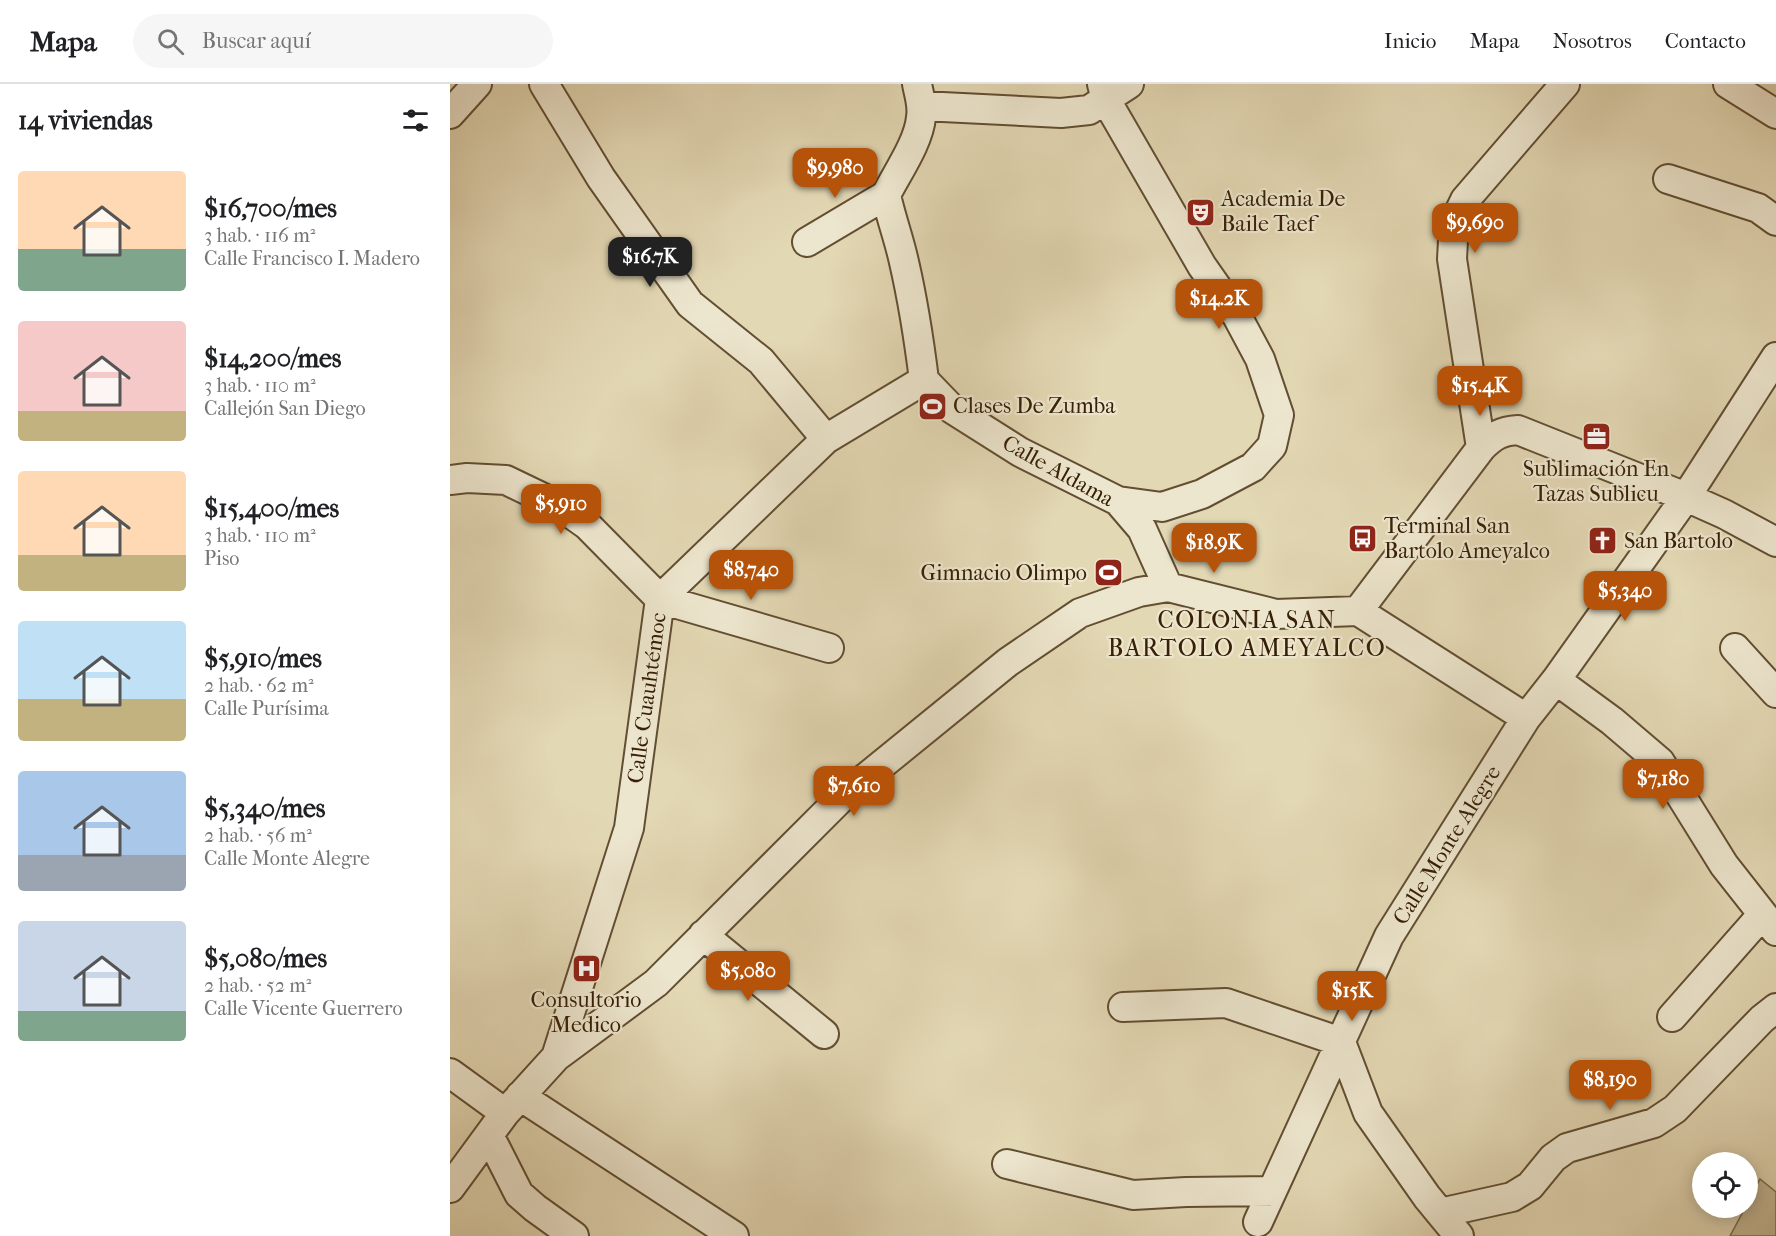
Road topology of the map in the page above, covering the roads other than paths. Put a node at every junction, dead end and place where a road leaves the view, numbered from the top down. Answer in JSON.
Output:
{"nodes":[{"id":1,"x":477,"y":84,"type":"edge"},
{"id":2,"x":544,"y":84,"type":"edge"},
{"id":3,"x":1565,"y":84,"type":"edge"},
{"id":4,"x":1728,"y":84,"type":"edge"},
{"id":5,"x":1113,"y":89,"type":"edge"},
{"id":6,"x":919,"y":95,"type":"edge"},
{"id":7,"x":450,"y":114,"type":"edge"},
{"id":8,"x":1776,"y":114,"type":"edge"},
{"id":9,"x":1668,"y":179,"type":"dead end"},
{"id":10,"x":886,"y":195,"type":"junction"},
{"id":11,"x":1776,"y":221,"type":"edge"},
{"id":12,"x":807,"y":242,"type":"dead end"},
{"id":13,"x":1776,"y":357,"type":"edge"},
{"id":14,"x":924,"y":380,"type":"junction"},
{"id":15,"x":825,"y":439,"type":"junction"},
{"id":16,"x":1481,"y":448,"type":"junction"},
{"id":17,"x":450,"y":480,"type":"edge"},
{"id":18,"x":1686,"y":497,"type":"junction"},
{"id":19,"x":1118,"y":501,"type":"junction"},
{"id":20,"x":1776,"y":542,"type":"edge"},
{"id":21,"x":1168,"y":587,"type":"junction"},
{"id":22,"x":660,"y":599,"type":"junction"},
{"id":23,"x":1358,"y":611,"type":"junction"},
{"id":24,"x":829,"y":648,"type":"dead end"},
{"id":25,"x":1735,"y":648,"type":"dead end"},
{"id":26,"x":1556,"y":680,"type":"junction"},
{"id":27,"x":1776,"y":693,"type":"edge"},
{"id":28,"x":1526,"y":718,"type":"junction"},
{"id":29,"x":1769,"y":923,"type":"edge"},
{"id":30,"x":703,"y":935,"type":"junction"},
{"id":31,"x":1123,"y":1007,"type":"dead end"},
{"id":32,"x":1776,"y":1008,"type":"edge"},
{"id":33,"x":1672,"y":1017,"type":"dead end"},
{"id":34,"x":824,"y":1034,"type":"dead end"},
{"id":35,"x":1341,"y":1042,"type":"junction"},
{"id":36,"x":556,"y":1057,"type":"junction"},
{"id":37,"x":450,"y":1073,"type":"edge"},
{"id":38,"x":504,"y":1115,"type":"junction"},
{"id":39,"x":1007,"y":1164,"type":"dead end"},
{"id":40,"x":450,"y":1188,"type":"edge"},
{"id":41,"x":1272,"y":1191,"type":"junction"},
{"id":42,"x":1440,"y":1213,"type":"junction"},
{"id":43,"x":1258,"y":1222,"type":"dead end"},
{"id":44,"x":574,"y":1236,"type":"edge"},
{"id":45,"x":734,"y":1236,"type":"edge"},
{"id":46,"x":1459,"y":1236,"type":"edge"}],
"edges":[{"from":1,"to":7,"type":"street"},
{"from":2,"to":15,"type":"street"},
{"from":3,"to":16,"type":"street"},
{"from":4,"to":8,"type":"street"},
{"from":5,"to":6,"type":"street"},
{"from":5,"to":19,"type":"street"},
{"from":6,"to":10,"type":"street"},
{"from":9,"to":11,"type":"street"},
{"from":10,"to":12,"type":"street"},
{"from":10,"to":14,"type":"street"},
{"from":13,"to":18,"type":"street","name":"Calle Monte Alegre"},
{"from":14,"to":15,"type":"street","name":"Calle Cuauhtémoc"},
{"from":14,"to":19,"type":"street","name":"Calle Aldama"},
{"from":15,"to":22,"type":"street","name":"Calle Cuauhtémoc"},
{"from":16,"to":18,"type":"street"},
{"from":16,"to":23,"type":"street"},
{"from":17,"to":22,"type":"street"},
{"from":18,"to":20,"type":"street"},
{"from":18,"to":26,"type":"street","name":"Calle Monte Alegre"},
{"from":19,"to":21,"type":"street","name":"Calle Aldama"},
{"from":21,"to":23,"type":"street"},
{"from":21,"to":30,"type":"street"},
{"from":22,"to":24,"type":"street"},
{"from":22,"to":36,"type":"street","name":"Calle Cuauhtémoc"},
{"from":23,"to":28,"type":"street"},
{"from":25,"to":27,"type":"street"},
{"from":26,"to":28,"type":"street","name":"Calle Monte Alegre"},
{"from":26,"to":29,"type":"street"},
{"from":28,"to":35,"type":"street","name":"Calle Monte Alegre"},
{"from":29,"to":33,"type":"street"},
{"from":30,"to":34,"type":"street"},
{"from":30,"to":36,"type":"street"},
{"from":31,"to":35,"type":"street"},
{"from":32,"to":42,"type":"street"},
{"from":35,"to":41,"type":"street","name":"Calle Monte Alegre"},
{"from":35,"to":42,"type":"street"},
{"from":36,"to":38,"type":"street"},
{"from":37,"to":38,"type":"street"},
{"from":38,"to":40,"type":"street"},
{"from":38,"to":44,"type":"street"},
{"from":38,"to":45,"type":"street"},
{"from":39,"to":41,"type":"street"},
{"from":41,"to":43,"type":"street","name":"Calle Monte Alegre"},
{"from":42,"to":46,"type":"street"}]}
